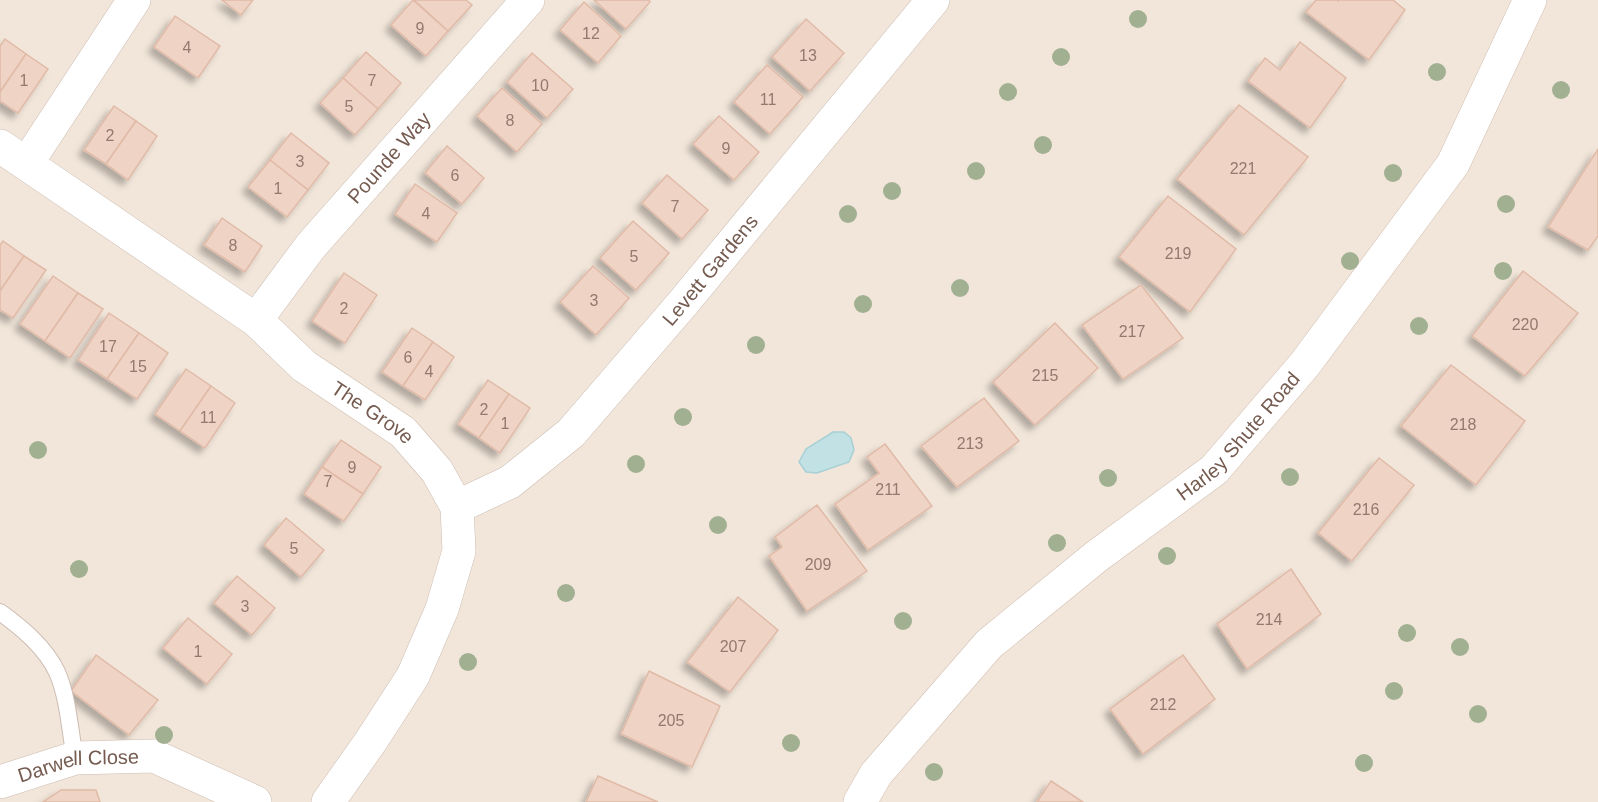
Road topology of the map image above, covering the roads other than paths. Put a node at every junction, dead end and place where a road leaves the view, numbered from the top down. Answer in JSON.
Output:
{"nodes":[{"id":1,"x":134,"y":0,"type":"edge"},
{"id":2,"x":528,"y":0,"type":"edge"},
{"id":3,"x":933,"y":0,"type":"edge"},
{"id":4,"x":1526,"y":1,"type":"edge"},
{"id":5,"x":0,"y":146,"type":"edge"},
{"id":6,"x":27,"y":163,"type":"junction"},
{"id":7,"x":256,"y":320,"type":"junction"},
{"id":8,"x":457,"y":507,"type":"junction"},
{"id":9,"x":0,"y":612,"type":"edge"},
{"id":10,"x":75,"y":758,"type":"junction"},
{"id":11,"x":0,"y":782,"type":"edge"},
{"id":12,"x":255,"y":802,"type":"edge"},
{"id":13,"x":328,"y":802,"type":"edge"},
{"id":14,"x":860,"y":802,"type":"edge"}],
"edges":[{"from":1,"to":6,"type":"street"},
{"from":2,"to":7,"type":"street","name":"Pounde Way"},
{"from":3,"to":8,"type":"street","name":"Levett Gardens"},
{"from":4,"to":14,"type":"street","name":"Harley Shute Road"},
{"from":5,"to":6,"type":"street","name":"The Grove"},
{"from":6,"to":7,"type":"street","name":"The Grove"},
{"from":7,"to":8,"type":"street","name":"The Grove"},
{"from":8,"to":13,"type":"street","name":"The Grove"},
{"from":9,"to":10,"type":"lane"},
{"from":10,"to":11,"type":"street","name":"Darwell Close"},
{"from":10,"to":12,"type":"street","name":"Darwell Close"}]}
